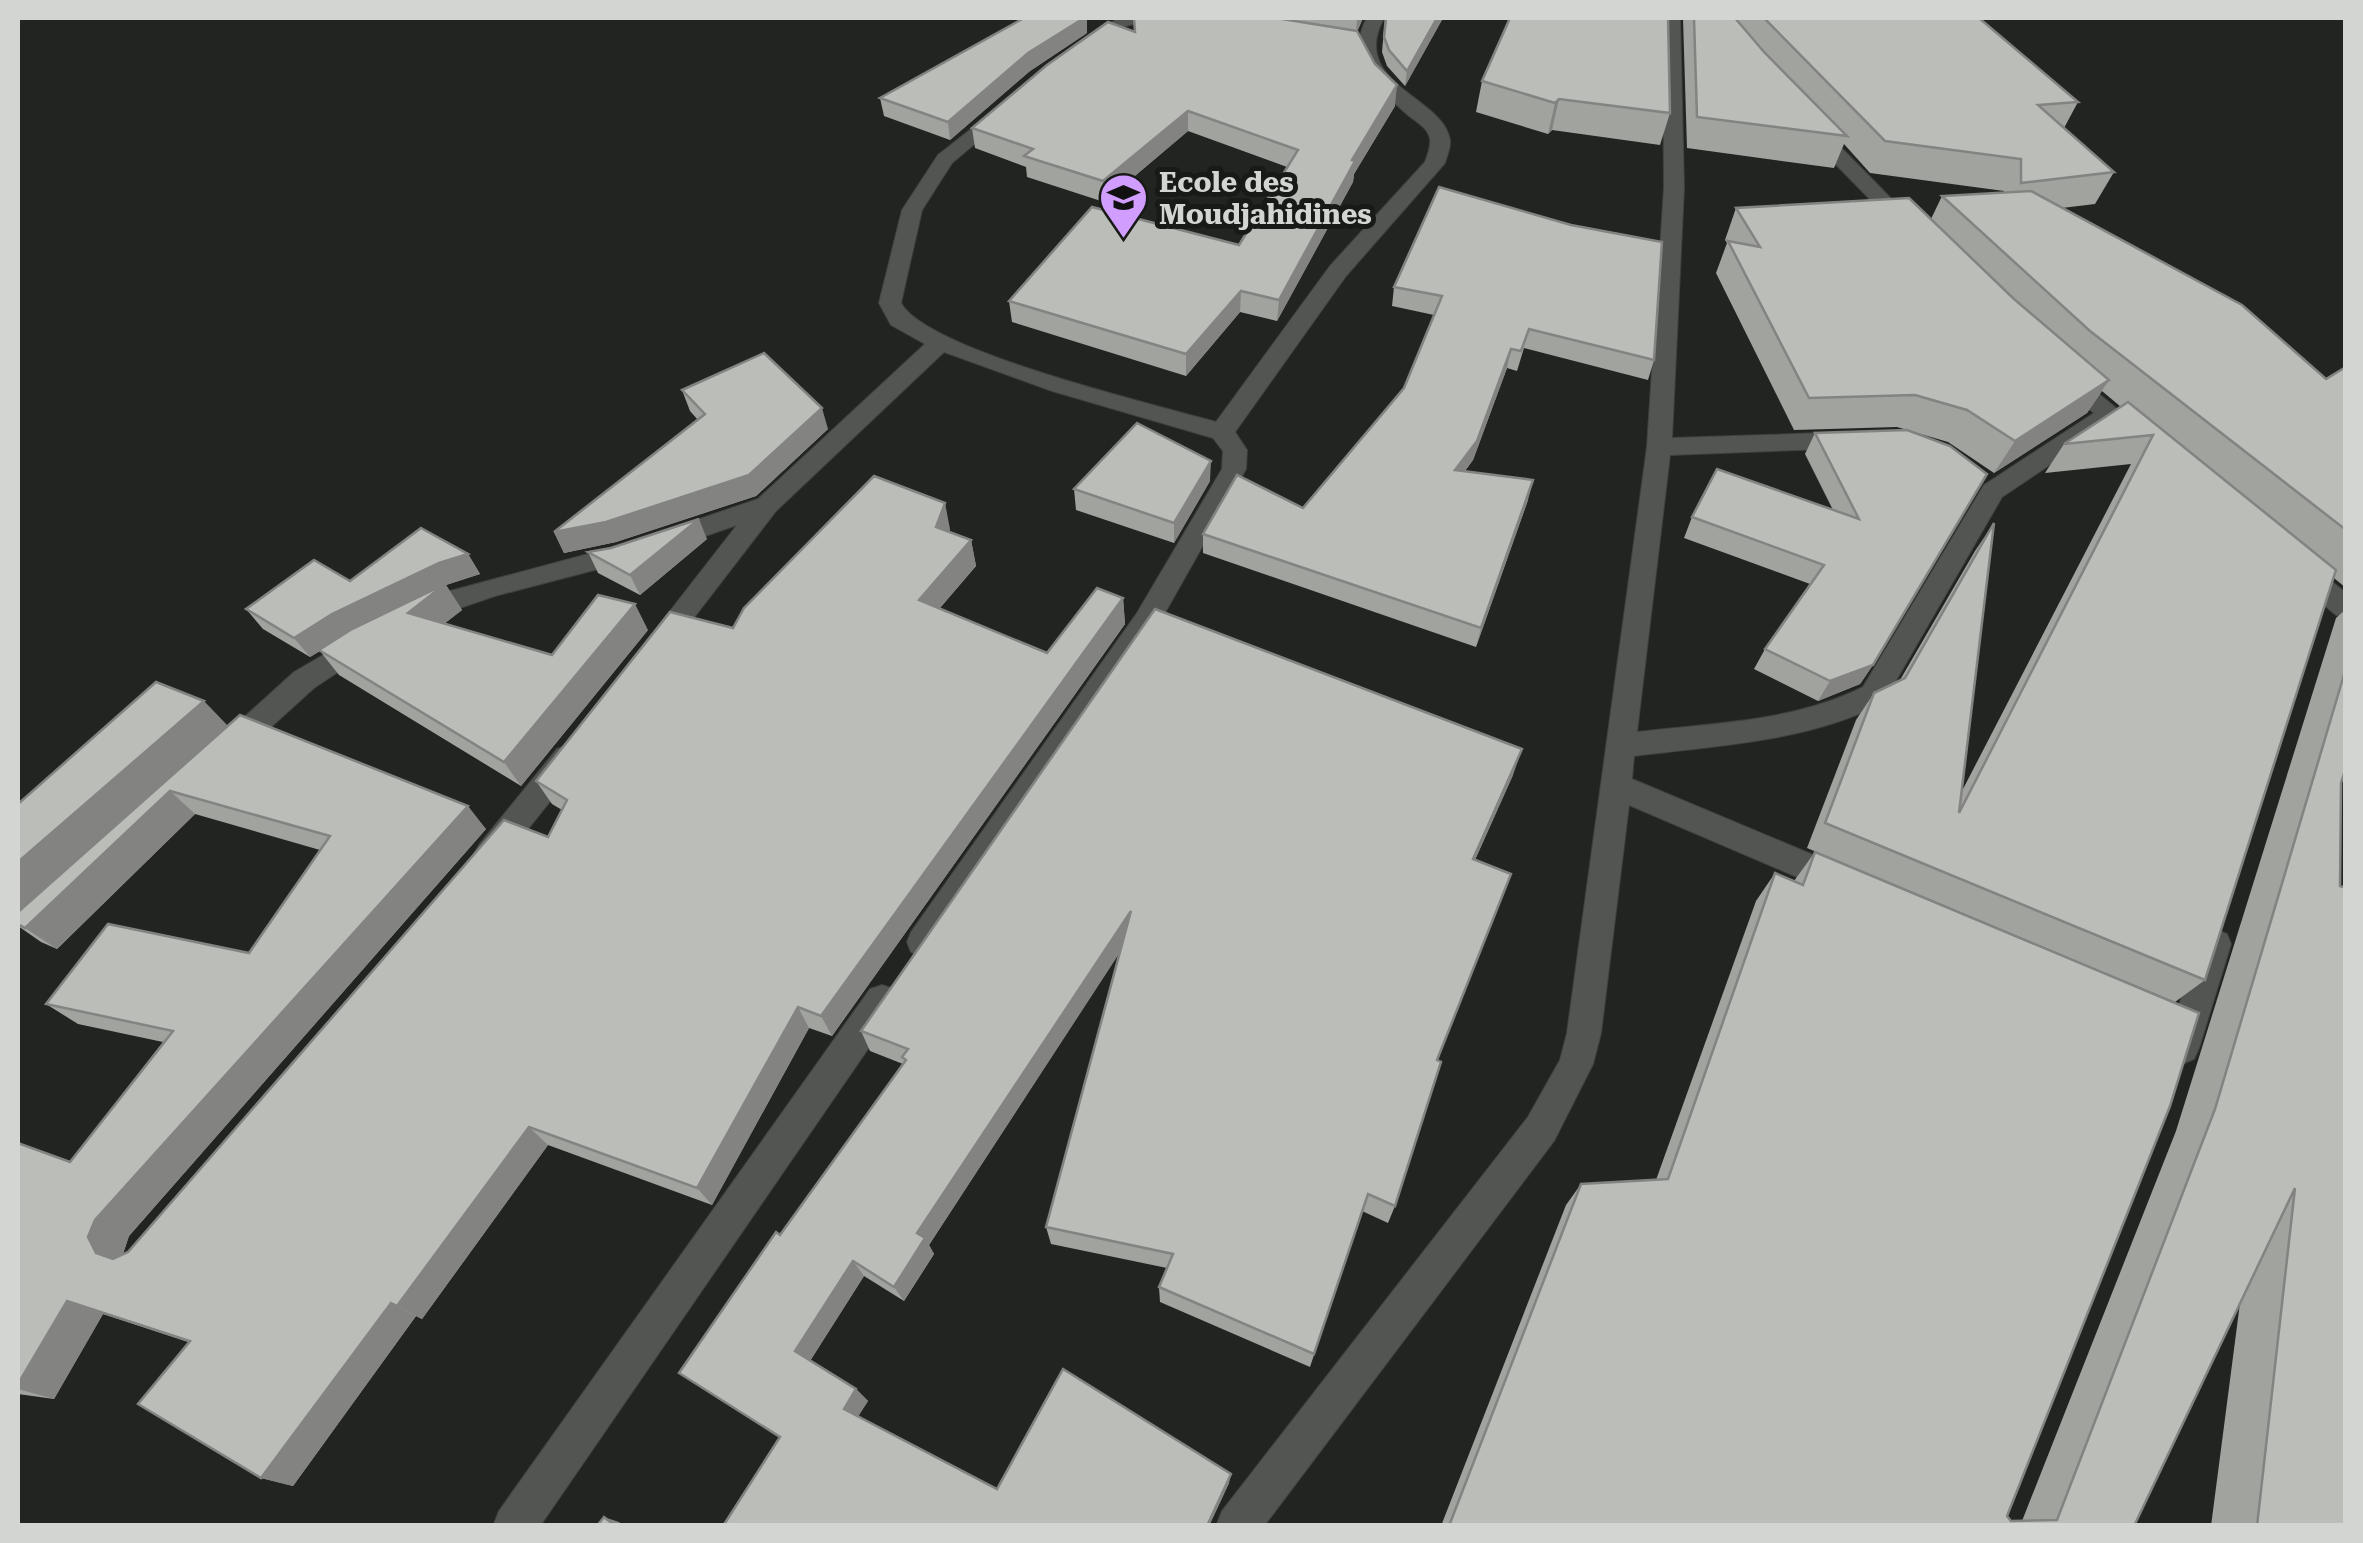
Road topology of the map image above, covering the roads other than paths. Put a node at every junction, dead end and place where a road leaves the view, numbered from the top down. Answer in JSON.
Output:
{"nodes":[{"id":1,"x":1146,"y":18,"type":"edge"},
{"id":2,"x":1374,"y":18,"type":"edge"},
{"id":3,"x":1671,"y":18,"type":"edge"},
{"id":4,"x":1071,"y":56,"type":"edge"},
{"id":5,"x":1012,"y":101,"type":"edge"},
{"id":6,"x":1791,"y":107,"type":"edge"},
{"id":7,"x":1924,"y":243,"type":"edge"},
{"id":8,"x":940,"y":343,"type":"junction"},
{"id":9,"x":2045,"y":359,"type":"edge"},
{"id":10,"x":2110,"y":413,"type":"junction"},
{"id":11,"x":1222,"y":432,"type":"junction"},
{"id":12,"x":1880,"y":440,"type":"edge"},
{"id":13,"x":1658,"y":447,"type":"junction"},
{"id":14,"x":2154,"y":449,"type":"edge"},
{"id":15,"x":1969,"y":470,"type":"edge"},
{"id":16,"x":1993,"y":491,"type":"junction"},
{"id":17,"x":767,"y":505,"type":"junction"},
{"id":18,"x":2285,"y":557,"type":"edge"},
{"id":19,"x":2336,"y":601,"type":"edge"},
{"id":20,"x":2315,"y":632,"type":"edge"},
{"id":21,"x":639,"y":668,"type":"edge"},
{"id":22,"x":582,"y":740,"type":"edge"},
{"id":23,"x":1620,"y":746,"type":"junction"},
{"id":24,"x":204,"y":770,"type":"edge"},
{"id":25,"x":1616,"y":786,"type":"junction"},
{"id":26,"x":465,"y":884,"type":"edge"},
{"id":27,"x":1866,"y":892,"type":"edge"},
{"id":28,"x":2224,"y":915,"type":"edge"},
{"id":29,"x":2152,"y":1013,"type":"edge"},
{"id":30,"x":2188,"y":1028,"type":"junction"},
{"id":31,"x":2172,"y":1079,"type":"edge"},
{"id":32,"x":514,"y":1526,"type":"edge"},
{"id":33,"x":1237,"y":1526,"type":"edge"}],
"edges":[{"from":1,"to":4,"type":"street"},
{"from":2,"to":11,"type":"street"},
{"from":3,"to":13,"type":"street"},
{"from":5,"to":8,"type":"street"},
{"from":6,"to":7,"type":"street"},
{"from":8,"to":11,"type":"street"},
{"from":8,"to":17,"type":"street"},
{"from":9,"to":10,"type":"street"},
{"from":10,"to":14,"type":"street"},
{"from":10,"to":16,"type":"street"},
{"from":11,"to":32,"type":"street"},
{"from":12,"to":13,"type":"street"},
{"from":13,"to":23,"type":"street"},
{"from":15,"to":16,"type":"street"},
{"from":16,"to":23,"type":"street"},
{"from":17,"to":21,"type":"street"},
{"from":17,"to":24,"type":"street"},
{"from":18,"to":19,"type":"street"},
{"from":19,"to":20,"type":"street"},
{"from":22,"to":26,"type":"street"},
{"from":23,"to":25,"type":"street"},
{"from":25,"to":27,"type":"street"},
{"from":25,"to":33,"type":"street"},
{"from":28,"to":30,"type":"street"},
{"from":29,"to":30,"type":"street"},
{"from":30,"to":31,"type":"street"}]}
